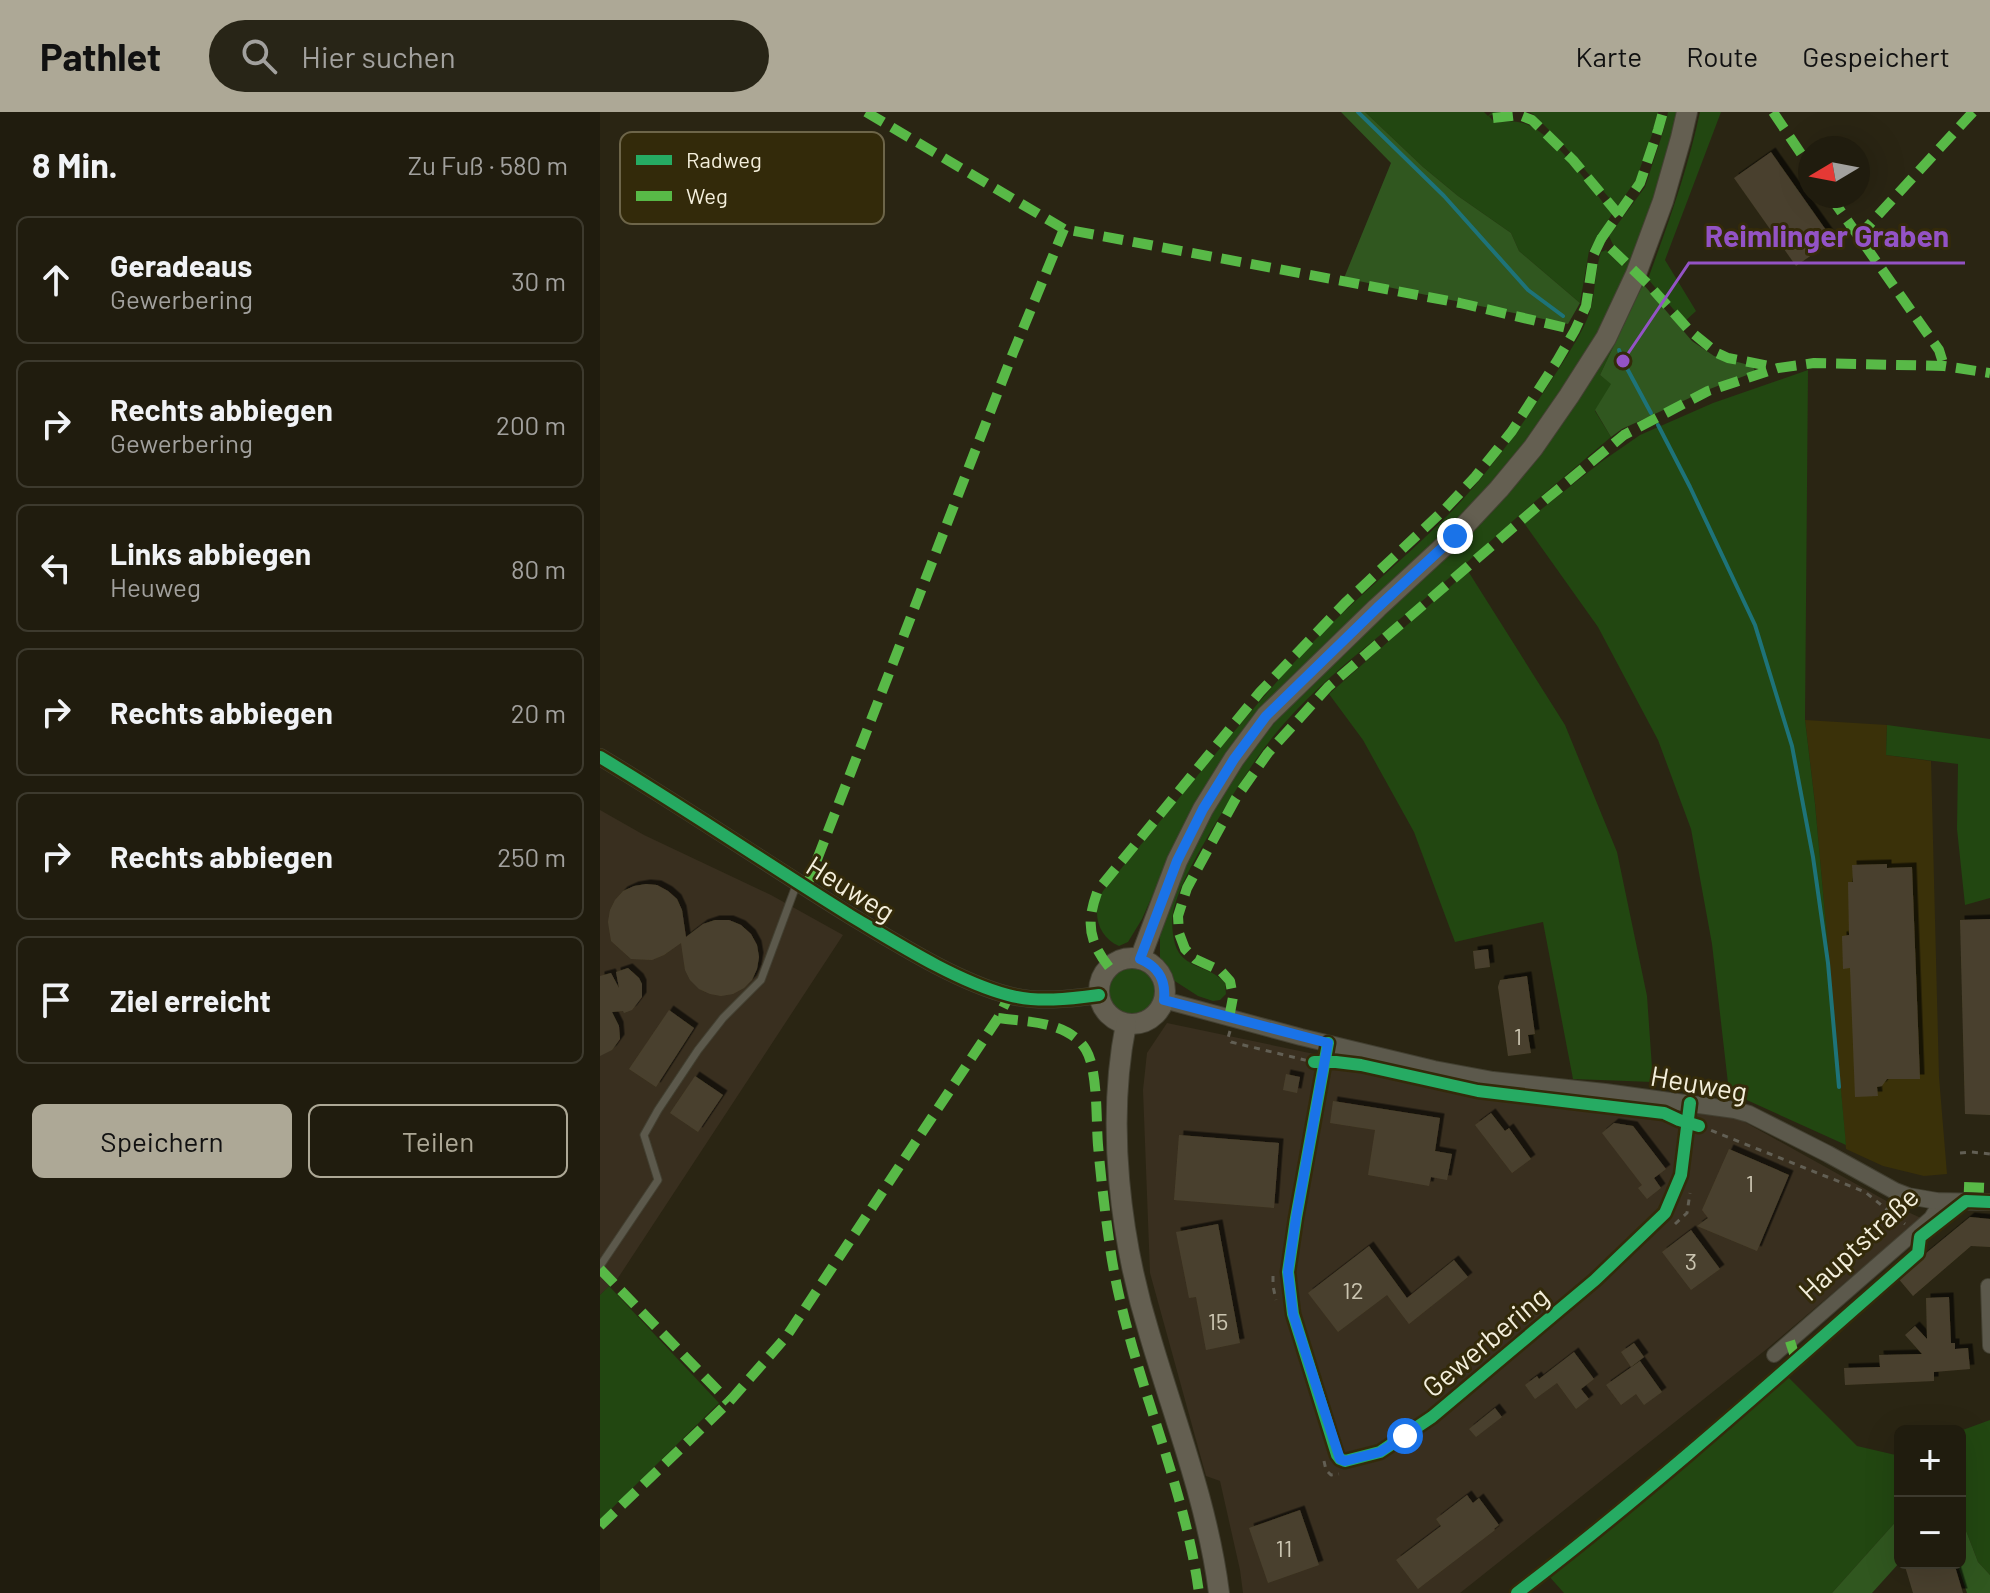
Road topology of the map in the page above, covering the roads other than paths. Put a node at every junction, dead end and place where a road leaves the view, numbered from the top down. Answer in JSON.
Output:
{"nodes":[{"id":1,"x":1687,"y":112,"type":"edge"},
{"id":2,"x":600,"y":757,"type":"edge"},
{"id":3,"x":797,"y":883,"type":"junction"},
{"id":4,"x":1140,"y":959,"type":"junction"},
{"id":5,"x":1099,"y":995,"type":"junction"},
{"id":6,"x":1164,"y":1000,"type":"junction"},
{"id":7,"x":1126,"y":1024,"type":"junction"},
{"id":8,"x":1328,"y":1043,"type":"junction"},
{"id":9,"x":1690,"y":1103,"type":"junction"},
{"id":10,"x":1937,"y":1201,"type":"junction"},
{"id":11,"x":1990,"y":1202,"type":"edge"},
{"id":12,"x":600,"y":1266,"type":"edge"},
{"id":13,"x":1988,"y":1286,"type":"dead end"},
{"id":14,"x":1990,"y":1338,"type":"edge"},
{"id":15,"x":1990,"y":1346,"type":"edge"},
{"id":16,"x":1774,"y":1355,"type":"dead end"},
{"id":17,"x":1219,"y":1593,"type":"edge"}],
"edges":[{"from":1,"to":4,"type":"main road"},
{"from":2,"to":3,"type":"street","name":"Heuweg"},
{"from":3,"to":5,"type":"street","name":"Heuweg"},
{"from":3,"to":12,"type":"lane"},
{"from":4,"to":5,"type":"main road"},
{"from":4,"to":6,"type":"main road"},
{"from":5,"to":7,"type":"main road"},
{"from":6,"to":7,"type":"main road"},
{"from":6,"to":8,"type":"street","name":"Heuweg"},
{"from":7,"to":17,"type":"main road"},
{"from":8,"to":9,"type":"street","name":"Heuweg"},
{"from":8,"to":9,"type":"street","name":"Gewerbering"},
{"from":9,"to":10,"type":"street","name":"Heuweg"},
{"from":10,"to":11,"type":"street","name":"Hauptstraße"},
{"from":10,"to":16,"type":"street","name":"Hauptstraße"},
{"from":13,"to":14,"type":"street"},
{"from":14,"to":15,"type":"street"}]}
